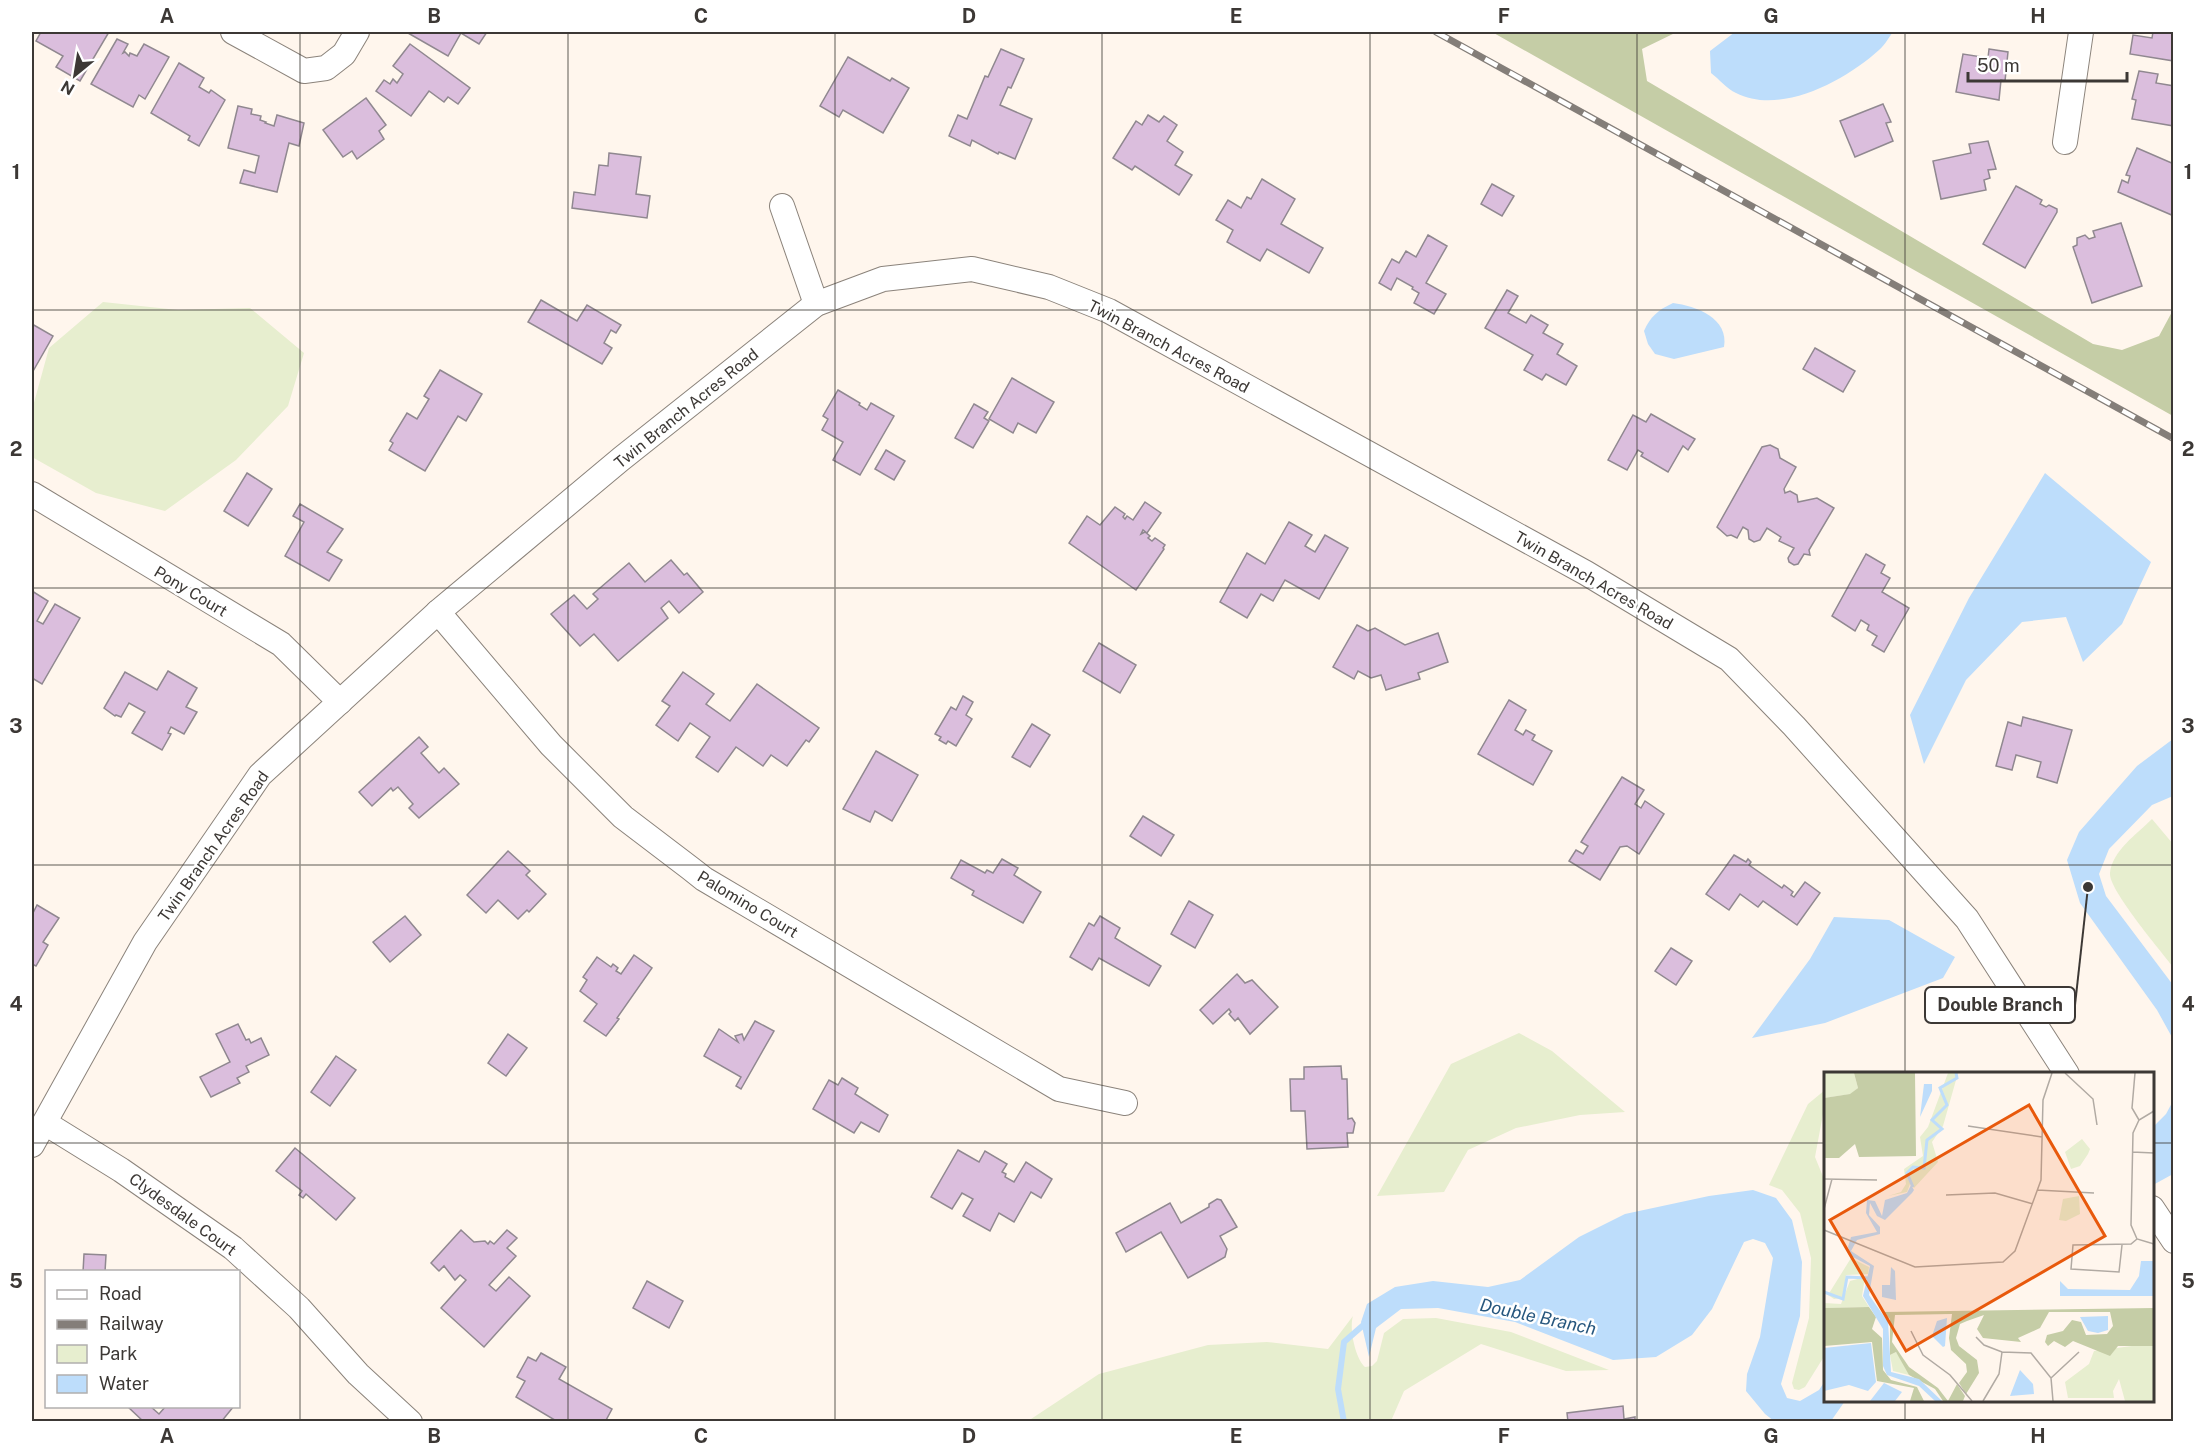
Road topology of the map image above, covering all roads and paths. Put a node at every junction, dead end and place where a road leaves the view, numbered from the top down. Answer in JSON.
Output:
{"nodes":[{"id":1,"x":233,"y":32,"type":"edge"},
{"id":2,"x":357,"y":32,"type":"edge"},
{"id":3,"x":2081,"y":32,"type":"edge"},
{"id":4,"x":2065,"y":142,"type":"dead end"},
{"id":5,"x":782,"y":206,"type":"dead end"},
{"id":6,"x":816,"y":304,"type":"junction"},
{"id":7,"x":32,"y":494,"type":"edge"},
{"id":8,"x":438,"y":612,"type":"junction"},
{"id":9,"x":340,"y":702,"type":"junction"},
{"id":10,"x":2066,"y":1072,"type":"edge"},
{"id":11,"x":1125,"y":1103,"type":"dead end"},
{"id":12,"x":45,"y":1123,"type":"junction"},
{"id":13,"x":32,"y":1145,"type":"edge"},
{"id":14,"x":2154,"y":1211,"type":"edge"},
{"id":15,"x":2174,"y":1241,"type":"edge"},
{"id":16,"x":410,"y":1422,"type":"edge"}],
"edges":[{"from":1,"to":2,"type":"street"},
{"from":3,"to":4,"type":"street"},
{"from":5,"to":6,"type":"street"},
{"from":6,"to":8,"type":"street","name":"Twin Branch Acres Road"},
{"from":6,"to":10,"type":"street","name":"Twin Branch Acres Road"},
{"from":7,"to":9,"type":"street","name":"Pony Court"},
{"from":8,"to":9,"type":"street","name":"Twin Branch Acres Road"},
{"from":8,"to":11,"type":"street","name":"Palomino Court"},
{"from":9,"to":12,"type":"street","name":"Twin Branch Acres Road"},
{"from":12,"to":13,"type":"street","name":"Twin Branch Acres Road"},
{"from":12,"to":16,"type":"street","name":"Clydesdale Court"},
{"from":14,"to":15,"type":"street"}]}
